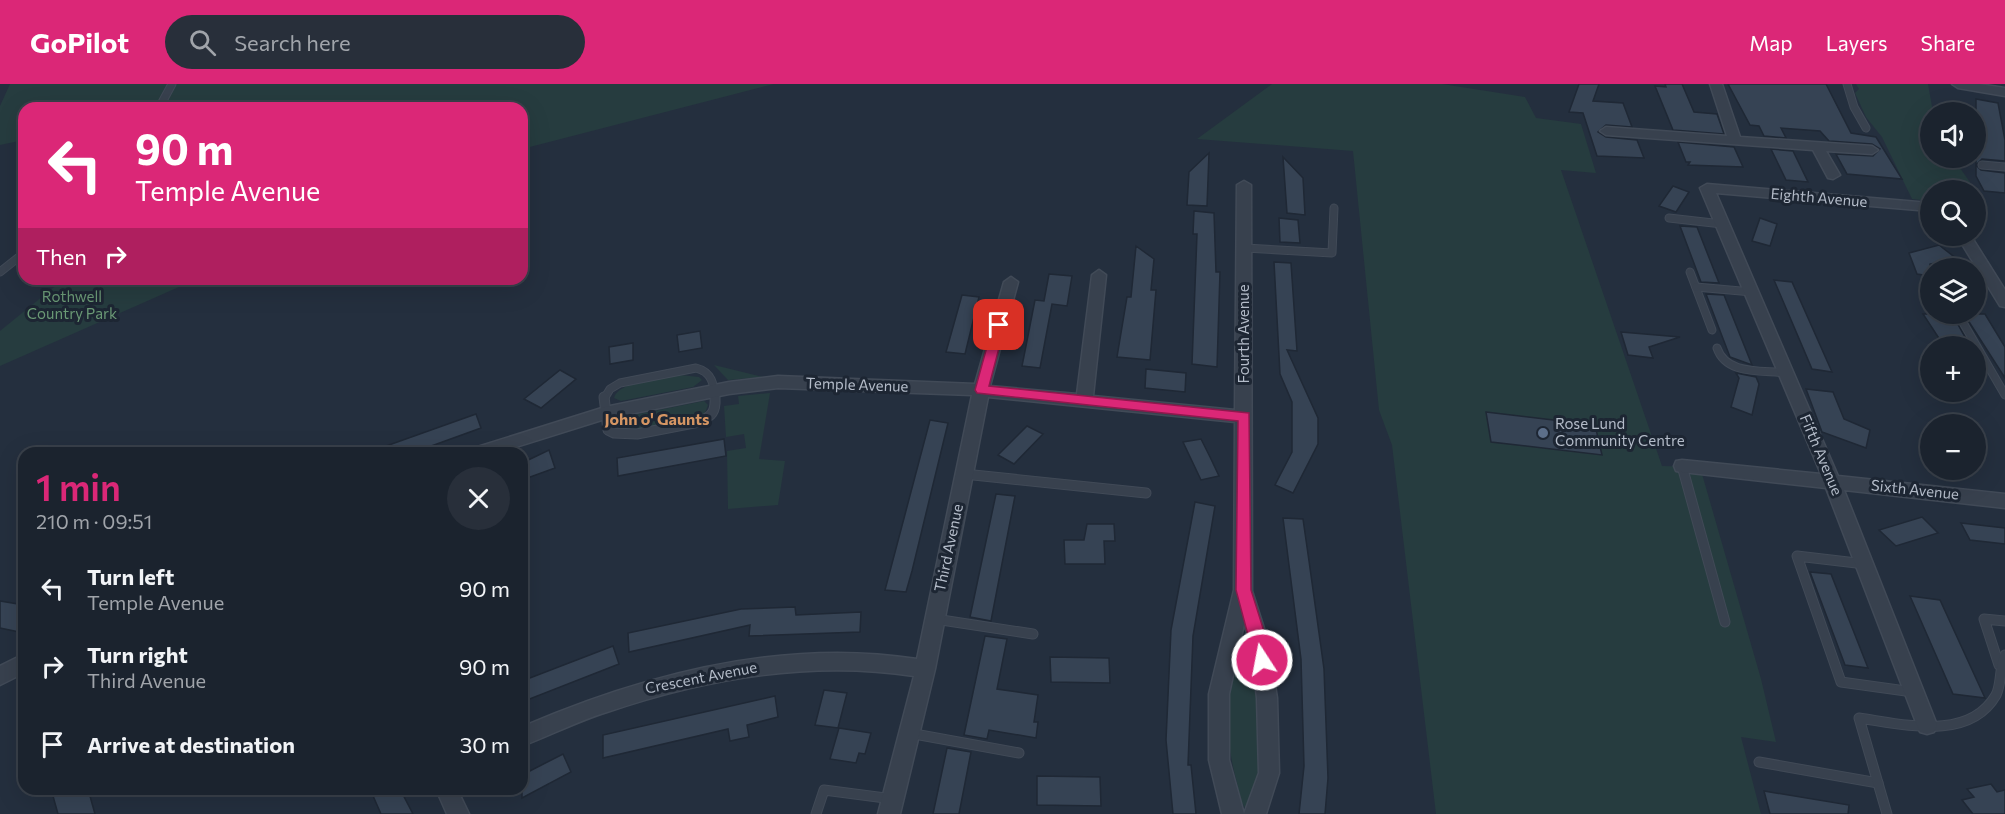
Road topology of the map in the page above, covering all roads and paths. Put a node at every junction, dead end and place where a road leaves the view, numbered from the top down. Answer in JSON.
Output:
{"nodes":[{"id":1,"x":172,"y":84,"type":"edge"},
{"id":2,"x":1716,"y":84,"type":"edge"},
{"id":3,"x":1847,"y":84,"type":"edge"},
{"id":4,"x":1958,"y":84,"type":"edge"},
{"id":5,"x":2005,"y":92,"type":"edge"},
{"id":6,"x":162,"y":102,"type":"edge"},
{"id":7,"x":1650,"y":118,"type":"dead end"},
{"id":8,"x":1866,"y":128,"type":"dead end"},
{"id":9,"x":1606,"y":131,"type":"dead end"},
{"id":10,"x":1655,"y":132,"type":"junction"},
{"id":11,"x":1734,"y":138,"type":"junction"},
{"id":12,"x":1818,"y":147,"type":"junction"},
{"id":13,"x":1872,"y":150,"type":"dead end"},
{"id":14,"x":1986,"y":165,"type":"edge"},
{"id":15,"x":2005,"y":167,"type":"edge"},
{"id":16,"x":1833,"y":175,"type":"dead end"},
{"id":17,"x":1244,"y":185,"type":"dead end"},
{"id":18,"x":1707,"y":188,"type":"joint"},
{"id":19,"x":1920,"y":206,"type":"edge"},
{"id":20,"x":1334,"y":208,"type":"dead end"},
{"id":21,"x":1669,"y":218,"type":"dead end"},
{"id":22,"x":1722,"y":224,"type":"junction"},
{"id":23,"x":1970,"y":246,"type":"edge"},
{"id":24,"x":1245,"y":248,"type":"junction"},
{"id":25,"x":18,"y":258,"type":"edge"},
{"id":26,"x":0,"y":272,"type":"edge"},
{"id":27,"x":1690,"y":272,"type":"dead end"},
{"id":28,"x":1099,"y":275,"type":"dead end"},
{"id":29,"x":1011,"y":282,"type":"dead end"},
{"id":30,"x":1696,"y":287,"type":"junction"},
{"id":31,"x":1752,"y":292,"type":"junction"},
{"id":32,"x":2005,"y":302,"type":"edge"},
{"id":33,"x":1963,"y":324,"type":"edge"},
{"id":34,"x":1712,"y":330,"type":"dead end"},
{"id":35,"x":1716,"y":348,"type":"dead end"},
{"id":36,"x":1786,"y":373,"type":"junction"},
{"id":37,"x":715,"y":390,"type":"junction"},
{"id":38,"x":981,"y":390,"type":"junction"},
{"id":39,"x":2005,"y":395,"type":"edge"},
{"id":40,"x":1085,"y":399,"type":"junction"},
{"id":41,"x":604,"y":413,"type":"junction"},
{"id":42,"x":1244,"y":417,"type":"junction"},
{"id":43,"x":496,"y":447,"type":"edge"},
{"id":44,"x":1682,"y":466,"type":"joint"},
{"id":45,"x":964,"y":474,"type":"junction"},
{"id":46,"x":1832,"y":481,"type":"junction"},
{"id":47,"x":1146,"y":493,"type":"dead end"},
{"id":48,"x":2005,"y":501,"type":"edge"},
{"id":49,"x":1865,"y":564,"type":"junction"},
{"id":50,"x":1243,"y":590,"type":"junction"},
{"id":51,"x":935,"y":619,"type":"junction"},
{"id":52,"x":2005,"y":621,"type":"edge"},
{"id":53,"x":1725,"y":622,"type":"dead end"},
{"id":54,"x":1032,"y":634,"type":"dead end"},
{"id":55,"x":2005,"y":655,"type":"edge"},
{"id":56,"x":1999,"y":665,"type":"junction"},
{"id":57,"x":18,"y":666,"type":"edge"},
{"id":58,"x":925,"y":669,"type":"junction"},
{"id":59,"x":0,"y":676,"type":"edge"},
{"id":60,"x":1914,"y":692,"type":"junction"},
{"id":61,"x":1927,"y":726,"type":"junction"},
{"id":62,"x":528,"y":733,"type":"edge"},
{"id":63,"x":909,"y":733,"type":"junction"},
{"id":64,"x":1019,"y":753,"type":"dead end"},
{"id":65,"x":1759,"y":762,"type":"dead end"},
{"id":66,"x":1878,"y":783,"type":"junction"},
{"id":67,"x":449,"y":795,"type":"edge"},
{"id":68,"x":891,"y":807,"type":"edge"},
{"id":69,"x":458,"y":814,"type":"edge"},
{"id":70,"x":816,"y":814,"type":"edge"},
{"id":71,"x":1233,"y":814,"type":"edge"},
{"id":72,"x":1255,"y":814,"type":"edge"},
{"id":73,"x":1887,"y":814,"type":"edge"}],
"edges":[{"from":1,"to":6,"type":"lane"},
{"from":2,"to":11,"type":"street"},
{"from":3,"to":8,"type":"lane"},
{"from":4,"to":5,"type":"street"},
{"from":7,"to":10,"type":"street"},
{"from":9,"to":10,"type":"street"},
{"from":10,"to":11,"type":"street"},
{"from":11,"to":12,"type":"street"},
{"from":12,"to":13,"type":"street"},
{"from":12,"to":16,"type":"street"},
{"from":14,"to":15,"type":"lane"},
{"from":17,"to":24,"type":"street","name":"Fourth Avenue"},
{"from":18,"to":19,"type":"street","name":"Eighth Avenue"},
{"from":18,"to":22,"type":"street","name":"Fifth Avenue"},
{"from":20,"to":24,"type":"lane"},
{"from":21,"to":22,"type":"lane"},
{"from":22,"to":31,"type":"street","name":"Fifth Avenue"},
{"from":23,"to":32,"type":"street"},
{"from":24,"to":42,"type":"street","name":"Fourth Avenue"},
{"from":25,"to":26,"type":"lane"},
{"from":27,"to":30,"type":"lane"},
{"from":28,"to":40,"type":"street"},
{"from":29,"to":38,"type":"street","name":"Third Avenue"},
{"from":30,"to":31,"type":"lane"},
{"from":30,"to":34,"type":"lane"},
{"from":31,"to":36,"type":"street","name":"Fifth Avenue"},
{"from":33,"to":39,"type":"lane"},
{"from":35,"to":36,"type":"lane"},
{"from":36,"to":46,"type":"street","name":"Fifth Avenue"},
{"from":37,"to":38,"type":"street","name":"Temple Avenue"},
{"from":37,"to":41,"type":"street","name":"Temple Avenue"},
{"from":37,"to":41,"type":"lane"},
{"from":37,"to":41,"type":"lane"},
{"from":38,"to":40,"type":"street","name":"Temple Avenue"},
{"from":38,"to":45,"type":"street","name":"Third Avenue"},
{"from":40,"to":42,"type":"street","name":"Temple Avenue"},
{"from":41,"to":43,"type":"street","name":"Temple Avenue"},
{"from":42,"to":50,"type":"street","name":"Fourth Avenue"},
{"from":44,"to":46,"type":"street","name":"Sixth Avenue"},
{"from":44,"to":53,"type":"lane"},
{"from":45,"to":47,"type":"lane"},
{"from":45,"to":51,"type":"street","name":"Third Avenue"},
{"from":46,"to":48,"type":"street","name":"Sixth Avenue"},
{"from":46,"to":49,"type":"street","name":"Fifth Avenue"},
{"from":49,"to":60,"type":"street","name":"Fifth Avenue"},
{"from":49,"to":60,"type":"lane"},
{"from":50,"to":71,"type":"street","name":"Fourth Avenue"},
{"from":50,"to":72,"type":"street","name":"Fourth Avenue"},
{"from":51,"to":54,"type":"lane"},
{"from":51,"to":58,"type":"street","name":"Third Avenue"},
{"from":52,"to":56,"type":"lane"},
{"from":55,"to":56,"type":"lane"},
{"from":56,"to":61,"type":"lane"},
{"from":57,"to":59,"type":"street"},
{"from":58,"to":62,"type":"street","name":"Crescent Avenue"},
{"from":58,"to":63,"type":"street","name":"Third Avenue"},
{"from":60,"to":61,"type":"street","name":"Fifth Avenue"},
{"from":61,"to":66,"type":"lane"},
{"from":63,"to":64,"type":"lane"},
{"from":63,"to":68,"type":"street","name":"Third Avenue"},
{"from":65,"to":66,"type":"lane"},
{"from":66,"to":73,"type":"lane"},
{"from":67,"to":69,"type":"street"},
{"from":68,"to":70,"type":"lane"}]}
